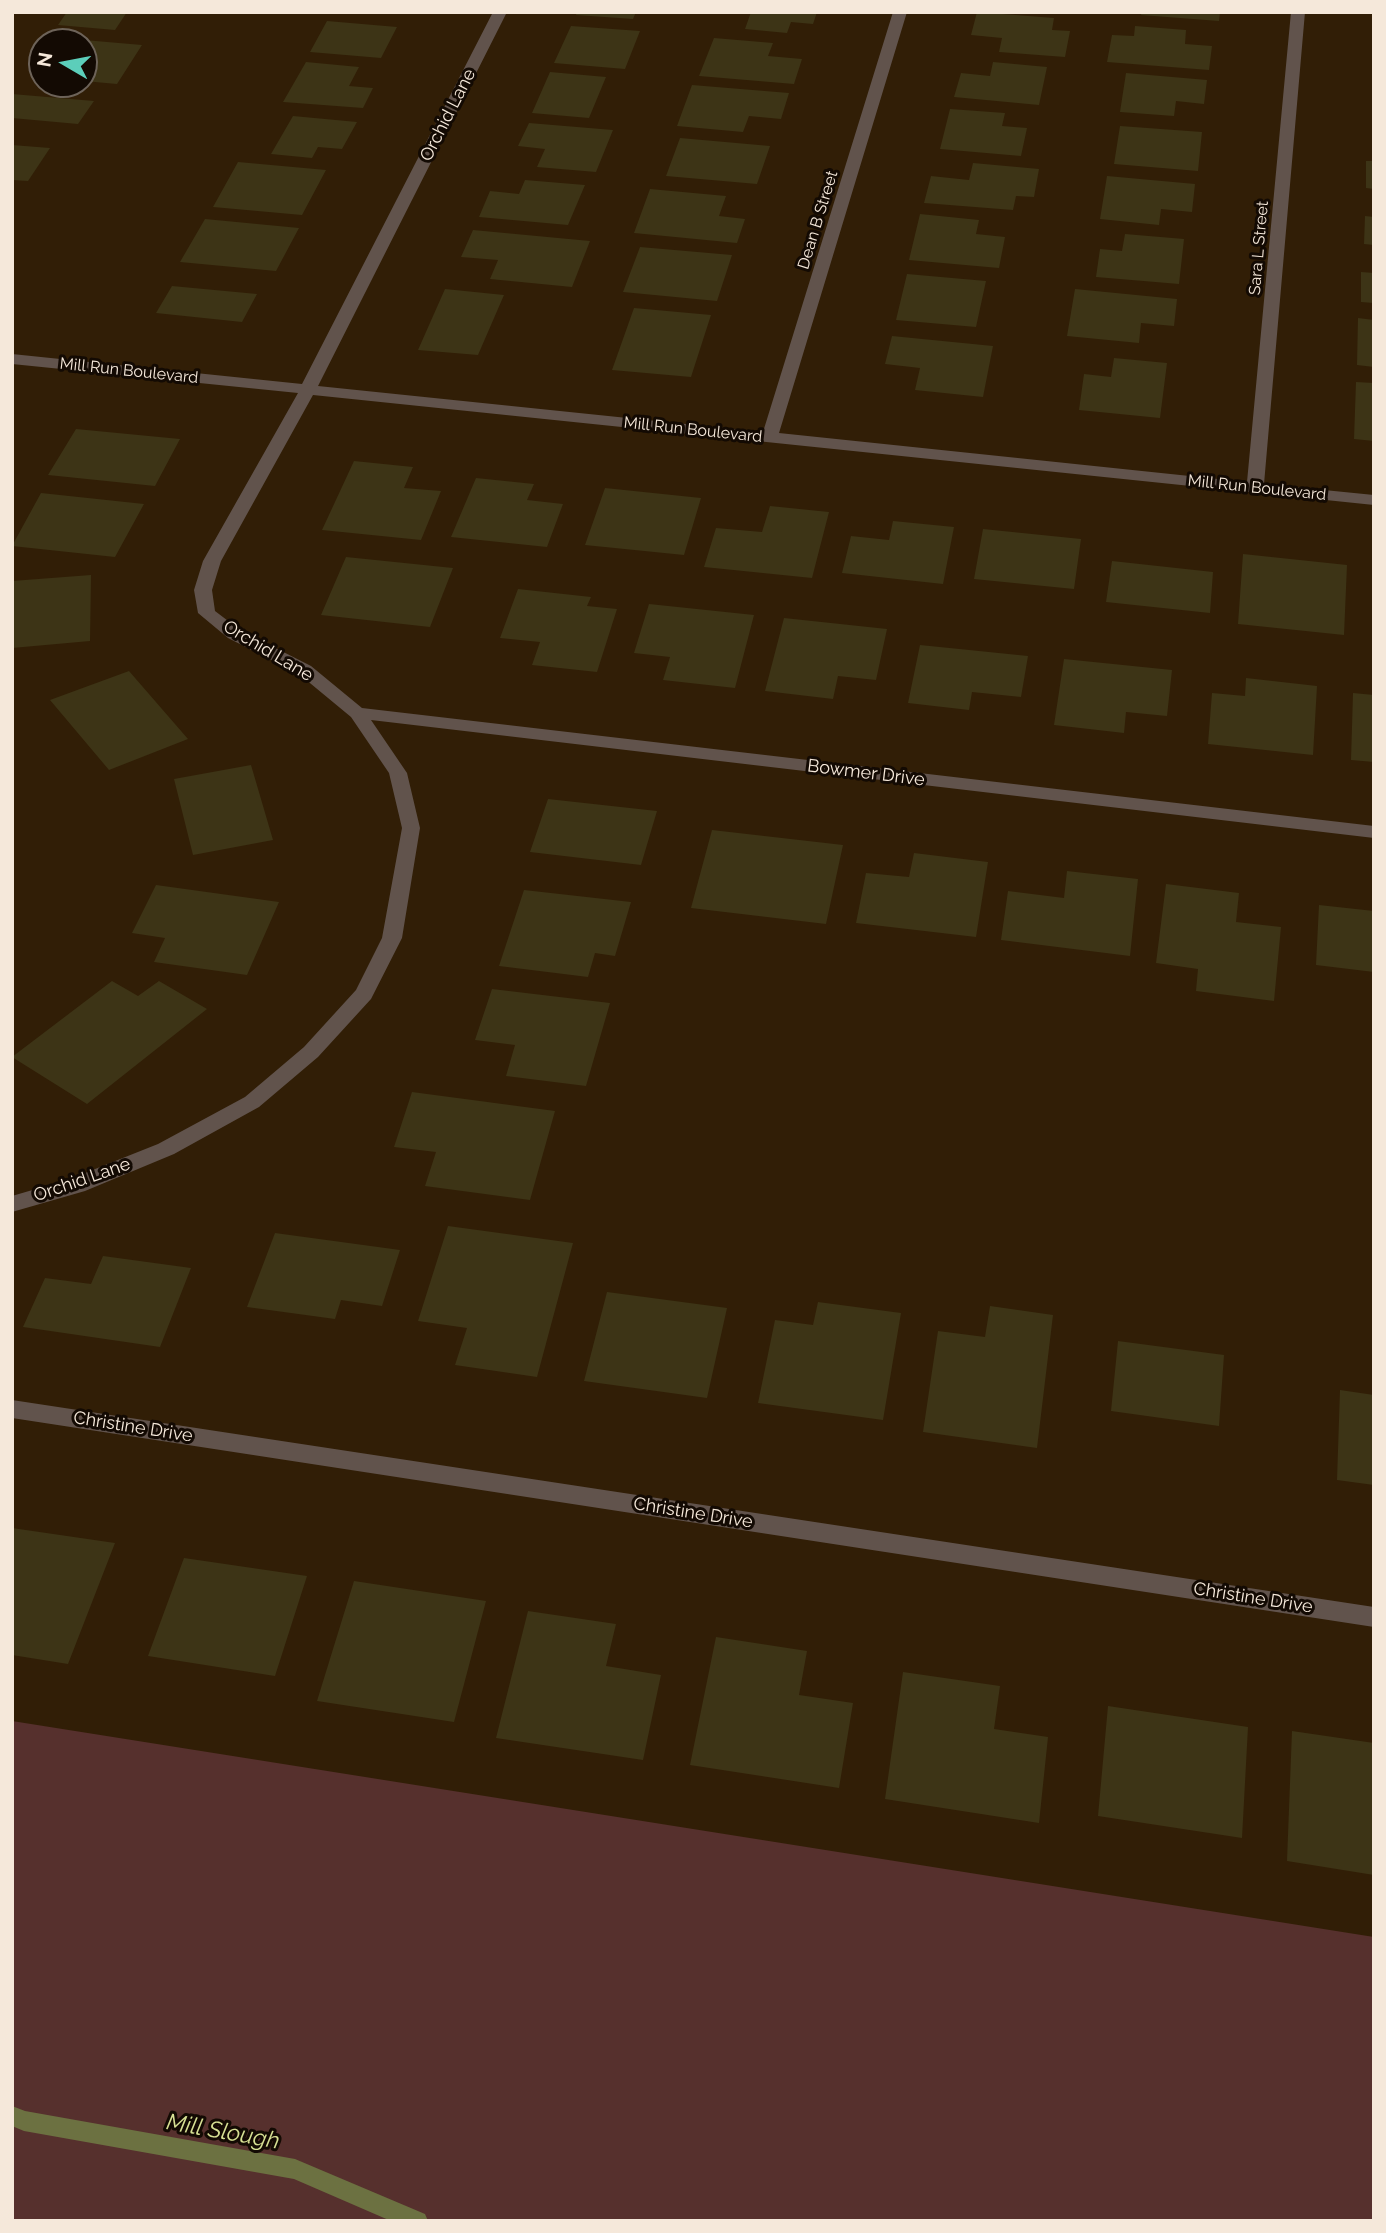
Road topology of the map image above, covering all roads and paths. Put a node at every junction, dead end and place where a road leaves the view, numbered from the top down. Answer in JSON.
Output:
{"nodes":[{"id":1,"x":500,"y":12,"type":"edge"},
{"id":2,"x":900,"y":12,"type":"edge"},
{"id":3,"x":1298,"y":12,"type":"edge"},
{"id":4,"x":12,"y":359,"type":"edge"},
{"id":5,"x":309,"y":389,"type":"junction"},
{"id":6,"x":769,"y":438,"type":"junction"},
{"id":7,"x":1255,"y":488,"type":"junction"},
{"id":8,"x":1374,"y":500,"type":"edge"},
{"id":9,"x":357,"y":713,"type":"junction"},
{"id":10,"x":1374,"y":832,"type":"edge"},
{"id":11,"x":12,"y":1204,"type":"edge"},
{"id":12,"x":12,"y":1409,"type":"edge"},
{"id":13,"x":1374,"y":1617,"type":"edge"}],
"edges":[{"from":1,"to":5,"type":"street","name":"Orchid Lane"},
{"from":2,"to":6,"type":"street","name":"Dean B Street"},
{"from":3,"to":7,"type":"street","name":"Sara L Street"},
{"from":4,"to":5,"type":"street","name":"Mill Run Boulevard"},
{"from":5,"to":6,"type":"street","name":"Mill Run Boulevard"},
{"from":5,"to":9,"type":"street","name":"Orchid Lane"},
{"from":6,"to":7,"type":"street","name":"Mill Run Boulevard"},
{"from":7,"to":8,"type":"street","name":"Mill Run Boulevard"},
{"from":9,"to":10,"type":"street","name":"Bowmer Drive"},
{"from":9,"to":11,"type":"street","name":"Orchid Lane"},
{"from":12,"to":13,"type":"street","name":"Christine Drive"}]}
